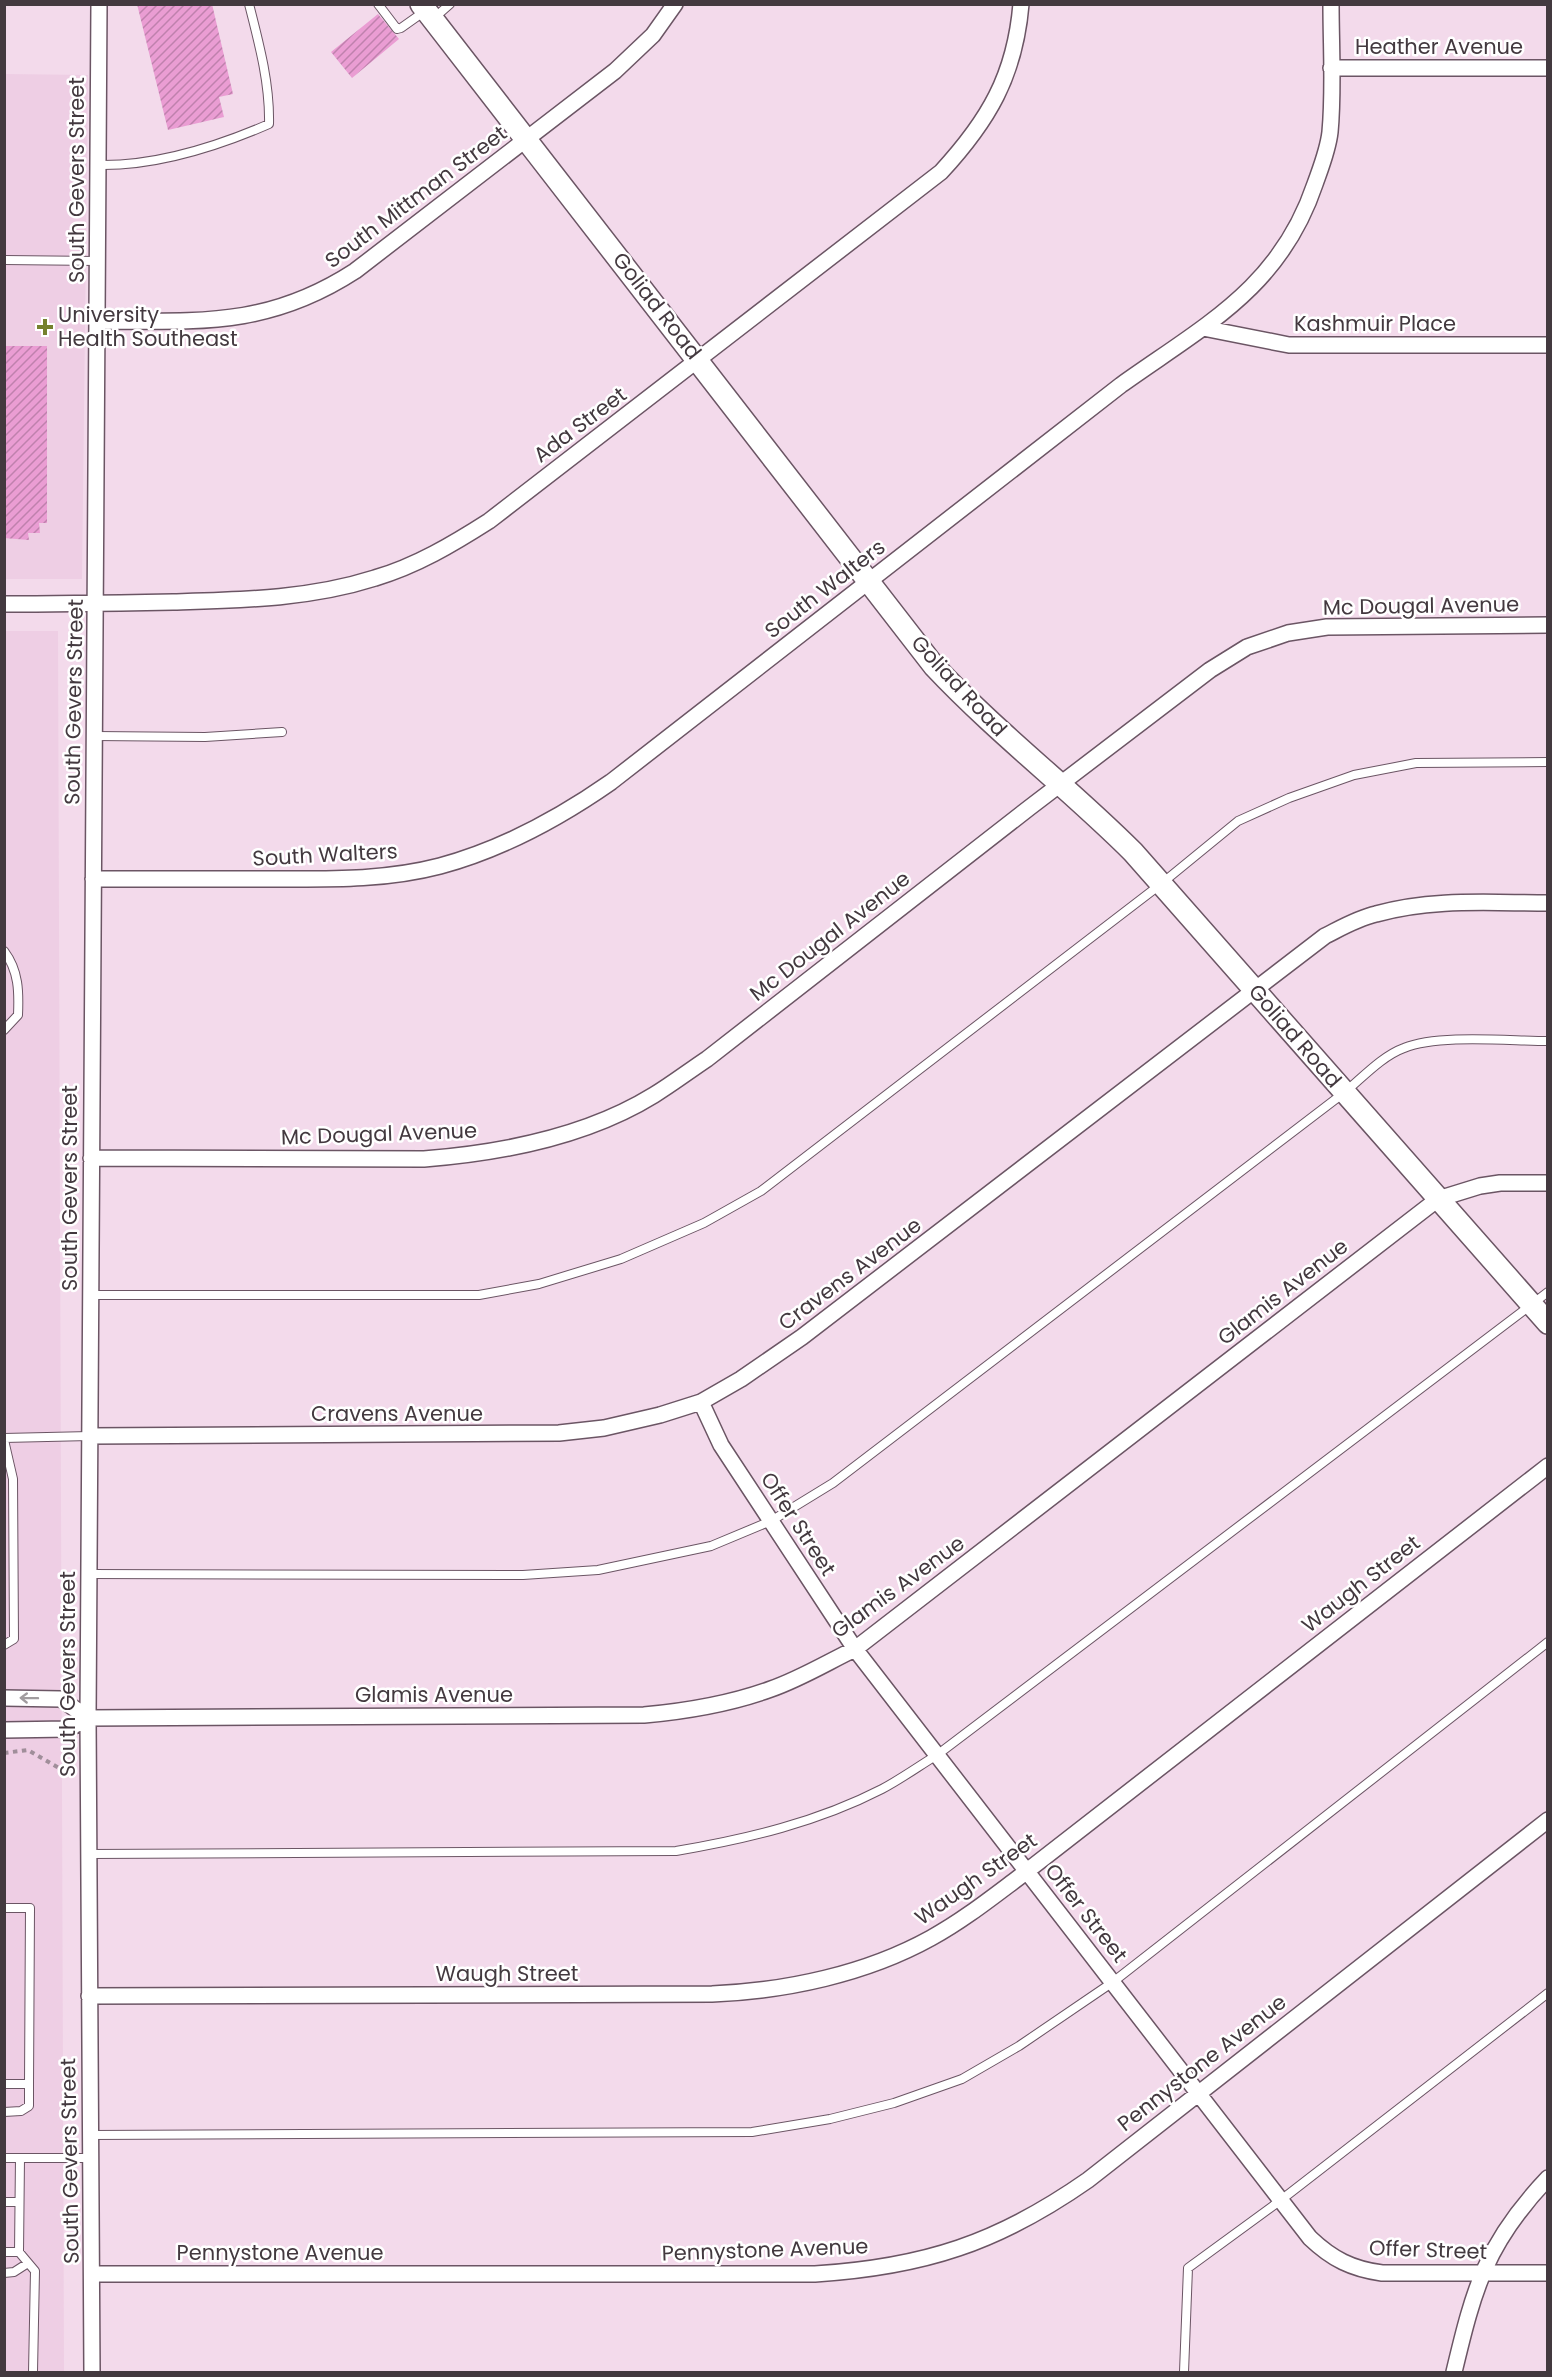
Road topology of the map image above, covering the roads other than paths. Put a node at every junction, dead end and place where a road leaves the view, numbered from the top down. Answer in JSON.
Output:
{"nodes":[{"id":1,"x":99,"y":4,"type":"edge"},
{"id":2,"x":249,"y":4,"type":"edge"},
{"id":3,"x":378,"y":4,"type":"edge"},
{"id":4,"x":450,"y":4,"type":"edge"},
{"id":5,"x":675,"y":4,"type":"edge"},
{"id":6,"x":1021,"y":4,"type":"edge"},
{"id":7,"x":1331,"y":4,"type":"edge"},
{"id":8,"x":427,"y":12,"type":"edge"},
{"id":9,"x":1331,"y":68,"type":"junction"},
{"id":10,"x":1548,"y":68,"type":"edge"},
{"id":11,"x":527,"y":140,"type":"junction"},
{"id":12,"x":99,"y":165,"type":"junction"},
{"id":13,"x":4,"y":260,"type":"edge"},
{"id":14,"x":98,"y":261,"type":"junction"},
{"id":15,"x":98,"y":321,"type":"junction"},
{"id":16,"x":1203,"y":328,"type":"junction"},
{"id":17,"x":1548,"y":345,"type":"edge"},
{"id":18,"x":699,"y":360,"type":"junction"},
{"id":19,"x":869,"y":582,"type":"junction"},
{"id":20,"x":4,"y":603,"type":"edge"},
{"id":21,"x":96,"y":604,"type":"junction"},
{"id":22,"x":1548,"y":625,"type":"edge"},
{"id":23,"x":282,"y":732,"type":"dead end"},
{"id":24,"x":95,"y":736,"type":"junction"},
{"id":25,"x":1548,"y":762,"type":"edge"},
{"id":26,"x":1060,"y":785,"type":"junction"},
{"id":27,"x":93,"y":879,"type":"junction"},
{"id":28,"x":1161,"y":884,"type":"junction"},
{"id":29,"x":1548,"y":903,"type":"edge"},
{"id":30,"x":4,"y":951,"type":"edge"},
{"id":31,"x":1254,"y":989,"type":"junction"},
{"id":32,"x":4,"y":1030,"type":"edge"},
{"id":33,"x":1548,"y":1041,"type":"edge"},
{"id":34,"x":1345,"y":1092,"type":"junction"},
{"id":35,"x":91,"y":1158,"type":"junction"},
{"id":36,"x":1548,"y":1183,"type":"edge"},
{"id":37,"x":1438,"y":1199,"type":"junction"},
{"id":38,"x":1548,"y":1292,"type":"edge"},
{"id":39,"x":91,"y":1295,"type":"junction"},
{"id":40,"x":1530,"y":1304,"type":"junction"},
{"id":41,"x":1548,"y":1323,"type":"edge"},
{"id":42,"x":702,"y":1402,"type":"junction"},
{"id":43,"x":90,"y":1436,"type":"junction"},
{"id":44,"x":4,"y":1439,"type":"edge"},
{"id":45,"x":1548,"y":1466,"type":"edge"},
{"id":46,"x":8,"y":1503,"type":"edge"},
{"id":47,"x":771,"y":1521,"type":"junction"},
{"id":48,"x":89,"y":1574,"type":"junction"},
{"id":49,"x":1548,"y":1641,"type":"edge"},
{"id":50,"x":4,"y":1645,"type":"edge"},
{"id":51,"x":855,"y":1649,"type":"junction"},
{"id":52,"x":4,"y":1698,"type":"edge"},
{"id":53,"x":88,"y":1718,"type":"junction"},
{"id":54,"x":4,"y":1730,"type":"edge"},
{"id":55,"x":937,"y":1755,"type":"junction"},
{"id":56,"x":1548,"y":1820,"type":"edge"},
{"id":57,"x":89,"y":1854,"type":"junction"},
{"id":58,"x":1027,"y":1870,"type":"junction"},
{"id":59,"x":4,"y":1908,"type":"edge"},
{"id":60,"x":1113,"y":1982,"type":"junction"},
{"id":61,"x":1548,"y":1993,"type":"edge"},
{"id":62,"x":89,"y":1996,"type":"junction"},
{"id":63,"x":4,"y":2084,"type":"edge"},
{"id":64,"x":28,"y":2084,"type":"junction"},
{"id":65,"x":1198,"y":2092,"type":"junction"},
{"id":66,"x":4,"y":2112,"type":"edge"},
{"id":67,"x":90,"y":2135,"type":"junction"},
{"id":68,"x":4,"y":2158,"type":"edge"},
{"id":69,"x":20,"y":2158,"type":"junction"},
{"id":70,"x":91,"y":2158,"type":"junction"},
{"id":71,"x":1548,"y":2178,"type":"edge"},
{"id":72,"x":1281,"y":2200,"type":"junction"},
{"id":73,"x":4,"y":2202,"type":"edge"},
{"id":74,"x":19,"y":2202,"type":"junction"},
{"id":75,"x":4,"y":2252,"type":"edge"},
{"id":76,"x":19,"y":2252,"type":"junction"},
{"id":77,"x":28,"y":2263,"type":"junction"},
{"id":78,"x":1548,"y":2272,"type":"edge"},
{"id":79,"x":4,"y":2273,"type":"edge"},
{"id":80,"x":1482,"y":2273,"type":"junction"},
{"id":81,"x":92,"y":2274,"type":"junction"},
{"id":82,"x":33,"y":2373,"type":"edge"},
{"id":83,"x":92,"y":2373,"type":"edge"},
{"id":84,"x":1184,"y":2373,"type":"edge"},
{"id":85,"x":1454,"y":2373,"type":"edge"}],
"edges":[{"from":1,"to":12,"type":"street","name":"South Gevers Street"},
{"from":2,"to":12,"type":"lane"},
{"from":3,"to":8,"type":"lane"},
{"from":4,"to":8,"type":"lane"},
{"from":5,"to":11,"type":"street","name":"South Mittman Street"},
{"from":6,"to":18,"type":"street","name":"Ada Street"},
{"from":7,"to":9,"type":"street","name":"South Walters"},
{"from":8,"to":11,"type":"main road","name":"Goliad Road"},
{"from":9,"to":10,"type":"street","name":"Heather Avenue"},
{"from":9,"to":16,"type":"street","name":"South Walters"},
{"from":11,"to":15,"type":"street","name":"South Mittman Street"},
{"from":11,"to":18,"type":"main road","name":"Goliad Road"},
{"from":12,"to":14,"type":"street","name":"South Gevers Street"},
{"from":13,"to":14,"type":"lane"},
{"from":14,"to":15,"type":"street","name":"South Gevers Street"},
{"from":15,"to":21,"type":"street","name":"South Gevers Street"},
{"from":16,"to":17,"type":"street","name":"Kashmuir Place"},
{"from":16,"to":19,"type":"street","name":"South Walters"},
{"from":18,"to":19,"type":"main road","name":"Goliad Road"},
{"from":18,"to":21,"type":"street","name":"Ada Street"},
{"from":19,"to":26,"type":"main road","name":"Goliad Road"},
{"from":19,"to":27,"type":"street","name":"South Walters"},
{"from":20,"to":21,"type":"street","name":"Ada Street"},
{"from":21,"to":24,"type":"street","name":"South Gevers Street"},
{"from":22,"to":26,"type":"street","name":"Mc Dougal Avenue"},
{"from":23,"to":24,"type":"lane"},
{"from":24,"to":27,"type":"street","name":"South Gevers Street"},
{"from":25,"to":28,"type":"lane"},
{"from":26,"to":28,"type":"main road","name":"Goliad Road"},
{"from":26,"to":35,"type":"street","name":"Mc Dougal Avenue"},
{"from":27,"to":35,"type":"street","name":"South Gevers Street"},
{"from":28,"to":31,"type":"main road","name":"Goliad Road"},
{"from":28,"to":39,"type":"lane"},
{"from":29,"to":31,"type":"street","name":"Cravens Avenue"},
{"from":30,"to":32,"type":"lane"},
{"from":31,"to":34,"type":"main road","name":"Goliad Road"},
{"from":31,"to":42,"type":"street","name":"Cravens Avenue"},
{"from":33,"to":34,"type":"lane"},
{"from":34,"to":37,"type":"main road","name":"Goliad Road"},
{"from":34,"to":47,"type":"lane"},
{"from":35,"to":39,"type":"street","name":"South Gevers Street"},
{"from":36,"to":37,"type":"street","name":"Glamis Avenue"},
{"from":37,"to":40,"type":"main road","name":"Goliad Road"},
{"from":37,"to":51,"type":"street","name":"Glamis Avenue"},
{"from":38,"to":40,"type":"lane"},
{"from":39,"to":43,"type":"street","name":"South Gevers Street"},
{"from":40,"to":41,"type":"main road","name":"Goliad Road"},
{"from":40,"to":55,"type":"lane"},
{"from":42,"to":43,"type":"street","name":"Cravens Avenue"},
{"from":42,"to":47,"type":"street","name":"Offer Street"},
{"from":43,"to":44,"type":"lane"},
{"from":43,"to":48,"type":"street","name":"South Gevers Street"},
{"from":44,"to":46,"type":"lane"},
{"from":45,"to":58,"type":"street","name":"Waugh Street"},
{"from":46,"to":50,"type":"lane"},
{"from":47,"to":48,"type":"lane"},
{"from":47,"to":51,"type":"street","name":"Offer Street"},
{"from":48,"to":53,"type":"street","name":"South Gevers Street"},
{"from":49,"to":60,"type":"lane"},
{"from":51,"to":53,"type":"street","name":"Glamis Avenue"},
{"from":51,"to":55,"type":"street","name":"Offer Street"},
{"from":53,"to":52,"type":"street","one_way":true},
{"from":53,"to":54,"type":"street"},
{"from":53,"to":57,"type":"street","name":"South Gevers Street"},
{"from":55,"to":57,"type":"lane"},
{"from":55,"to":58,"type":"street","name":"Offer Street"},
{"from":56,"to":65,"type":"street","name":"Pennystone Avenue"},
{"from":57,"to":62,"type":"street","name":"South Gevers Street"},
{"from":58,"to":60,"type":"street","name":"Offer Street"},
{"from":58,"to":62,"type":"street","name":"Waugh Street"},
{"from":59,"to":64,"type":"lane"},
{"from":60,"to":65,"type":"street","name":"Offer Street"},
{"from":60,"to":67,"type":"lane"},
{"from":61,"to":72,"type":"lane"},
{"from":62,"to":67,"type":"street","name":"South Gevers Street"},
{"from":63,"to":64,"type":"lane"},
{"from":64,"to":66,"type":"lane"},
{"from":65,"to":72,"type":"street","name":"Offer Street"},
{"from":65,"to":81,"type":"street","name":"Pennystone Avenue"},
{"from":67,"to":70,"type":"street","name":"South Gevers Street"},
{"from":68,"to":69,"type":"lane"},
{"from":69,"to":70,"type":"lane"},
{"from":69,"to":74,"type":"lane"},
{"from":70,"to":81,"type":"street","name":"South Gevers Street"},
{"from":71,"to":80,"type":"street"},
{"from":72,"to":80,"type":"street","name":"Offer Street"},
{"from":72,"to":84,"type":"lane"},
{"from":73,"to":74,"type":"lane"},
{"from":74,"to":76,"type":"lane"},
{"from":75,"to":76,"type":"lane"},
{"from":76,"to":77,"type":"lane"},
{"from":77,"to":79,"type":"lane"},
{"from":77,"to":82,"type":"lane"},
{"from":78,"to":80,"type":"street","name":"Offer Street"},
{"from":80,"to":85,"type":"street"},
{"from":81,"to":83,"type":"street","name":"South Gevers Street"}]}
